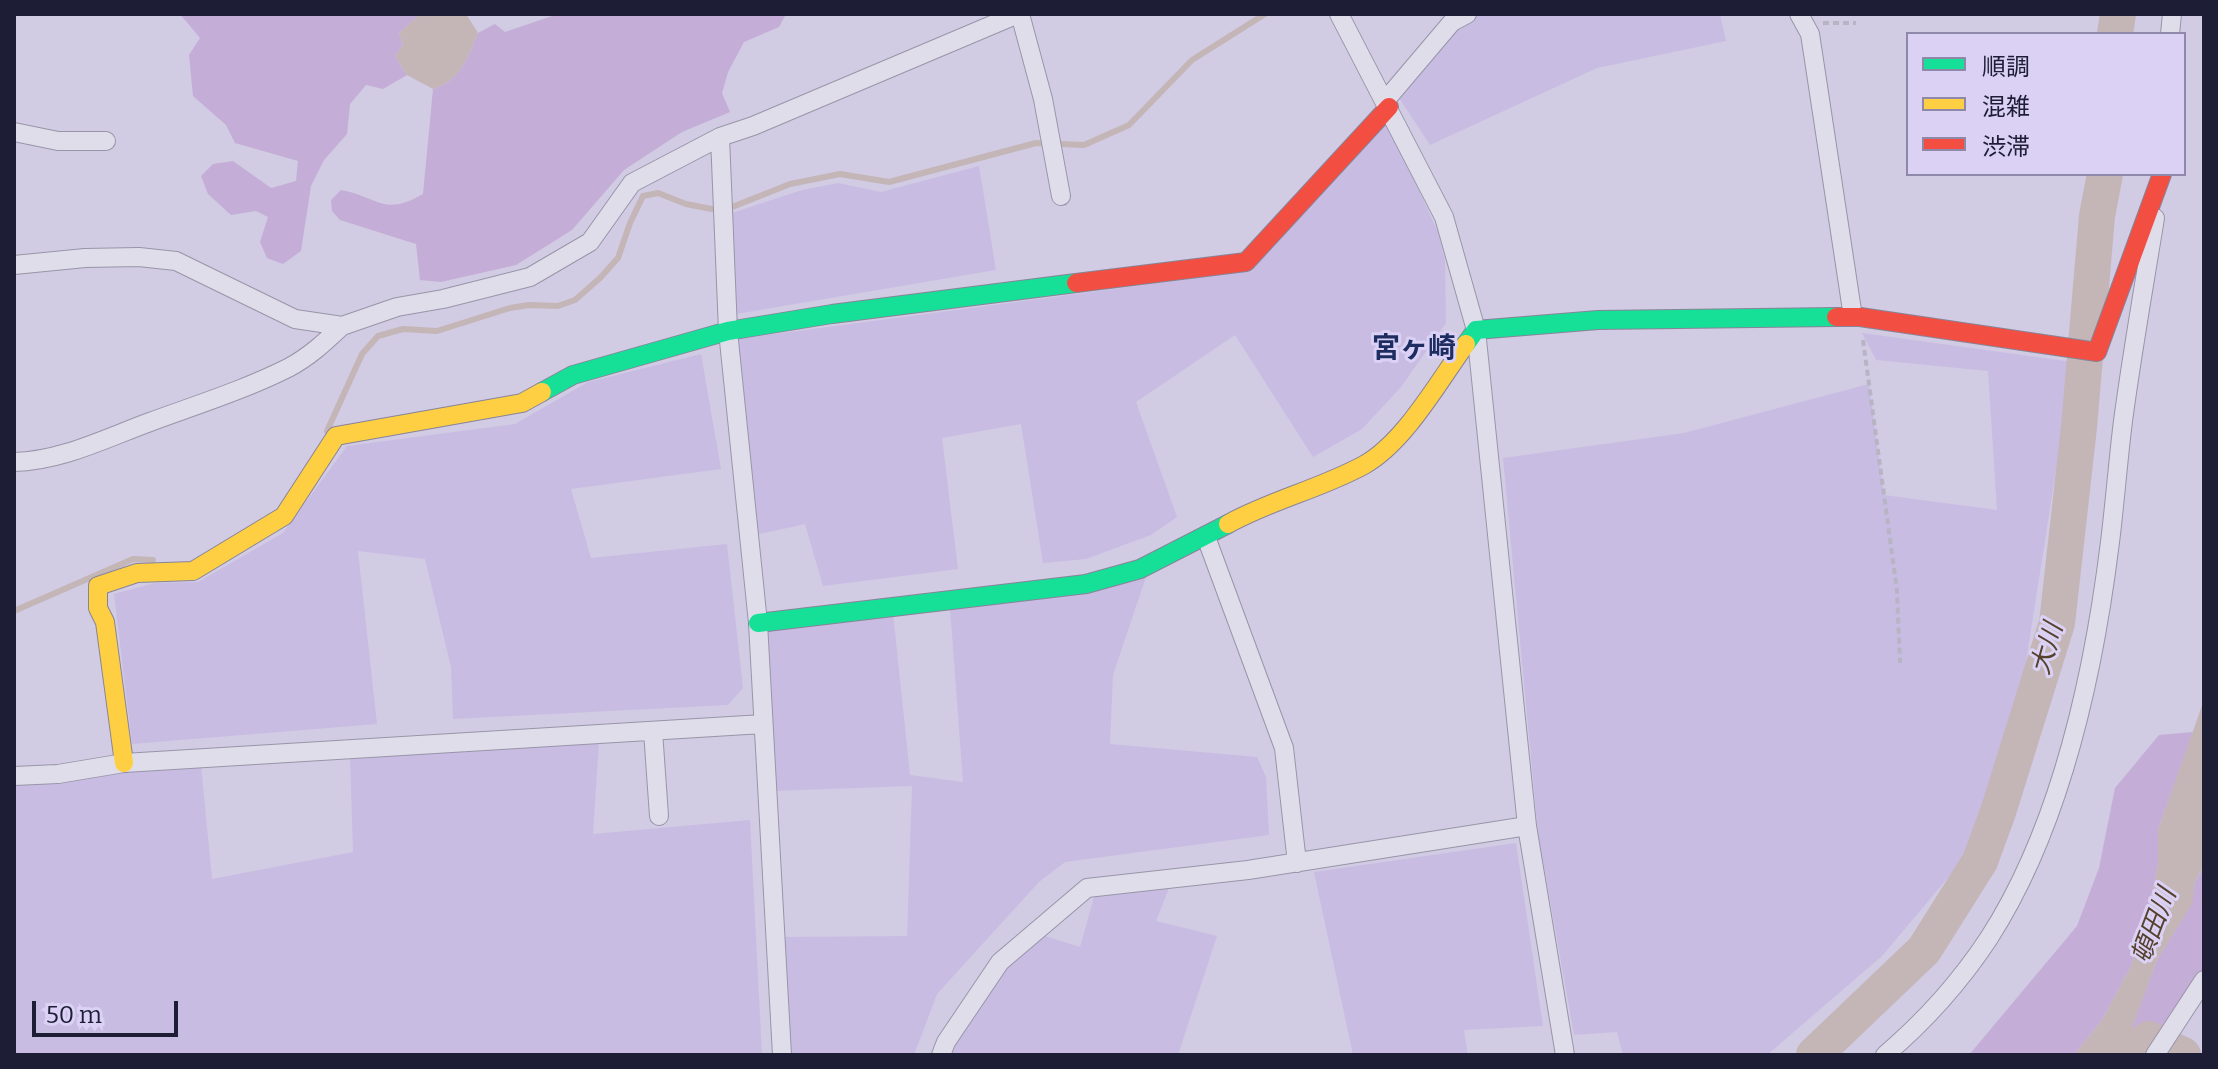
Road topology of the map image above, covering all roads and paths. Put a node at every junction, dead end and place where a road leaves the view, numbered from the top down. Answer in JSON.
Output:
{"nodes":[{"id":1,"x":1019,"y":14,"type":"edge"},
{"id":2,"x":1339,"y":14,"type":"edge"},
{"id":3,"x":1467,"y":14,"type":"edge"},
{"id":4,"x":1802,"y":20,"type":"edge"},
{"id":5,"x":1856,"y":23,"type":"dead end"},
{"id":6,"x":1387,"y":104,"type":"junction"},
{"id":7,"x":14,"y":132,"type":"edge"},
{"id":8,"x":720,"y":137,"type":"junction"},
{"id":9,"x":106,"y":141,"type":"dead end"},
{"id":10,"x":2161,"y":176,"type":"edge"},
{"id":11,"x":2162,"y":176,"type":"edge"},
{"id":12,"x":1061,"y":196,"type":"dead end"},
{"id":13,"x":14,"y":265,"type":"edge"},
{"id":14,"x":1856,"y":317,"type":"junction"},
{"id":15,"x":342,"y":326,"type":"junction"},
{"id":16,"x":1476,"y":330,"type":"junction"},
{"id":17,"x":728,"y":331,"type":"junction"},
{"id":18,"x":14,"y":462,"type":"edge"},
{"id":19,"x":1206,"y":537,"type":"junction"},
{"id":20,"x":758,"y":623,"type":"junction"},
{"id":21,"x":1900,"y":663,"type":"dead end"},
{"id":22,"x":763,"y":724,"type":"junction"},
{"id":23,"x":653,"y":731,"type":"junction"},
{"id":24,"x":124,"y":763,"type":"junction"},
{"id":25,"x":14,"y":776,"type":"edge"},
{"id":26,"x":659,"y":816,"type":"dead end"},
{"id":27,"x":1527,"y":826,"type":"junction"},
{"id":28,"x":1297,"y":863,"type":"junction"},
{"id":29,"x":2204,"y":980,"type":"edge"},
{"id":30,"x":782,"y":1055,"type":"edge"},
{"id":31,"x":941,"y":1055,"type":"edge"},
{"id":32,"x":1565,"y":1055,"type":"edge"},
{"id":33,"x":1885,"y":1055,"type":"edge"},
{"id":34,"x":2155,"y":1055,"type":"edge"}],
"edges":[{"from":1,"to":8,"type":"street"},
{"from":1,"to":12,"type":"street"},
{"from":2,"to":6,"type":"street"},
{"from":3,"to":6,"type":"street"},
{"from":4,"to":5,"type":"path"},
{"from":4,"to":14,"type":"street"},
{"from":6,"to":16,"type":"street"},
{"from":6,"to":17,"type":"street"},
{"from":7,"to":9,"type":"street"},
{"from":8,"to":15,"type":"street"},
{"from":8,"to":17,"type":"street"},
{"from":10,"to":14,"type":"street"},
{"from":11,"to":33,"type":"street"},
{"from":13,"to":15,"type":"street"},
{"from":14,"to":16,"type":"street"},
{"from":14,"to":21,"type":"path"},
{"from":15,"to":18,"type":"street"},
{"from":16,"to":19,"type":"street"},
{"from":16,"to":27,"type":"street"},
{"from":17,"to":20,"type":"street"},
{"from":17,"to":24,"type":"street"},
{"from":19,"to":20,"type":"street"},
{"from":19,"to":28,"type":"street"},
{"from":20,"to":22,"type":"street"},
{"from":22,"to":23,"type":"street"},
{"from":22,"to":30,"type":"street"},
{"from":23,"to":24,"type":"street"},
{"from":23,"to":26,"type":"street"},
{"from":24,"to":25,"type":"street"},
{"from":27,"to":28,"type":"street"},
{"from":27,"to":32,"type":"street"},
{"from":28,"to":31,"type":"street"},
{"from":29,"to":34,"type":"street"}]}
